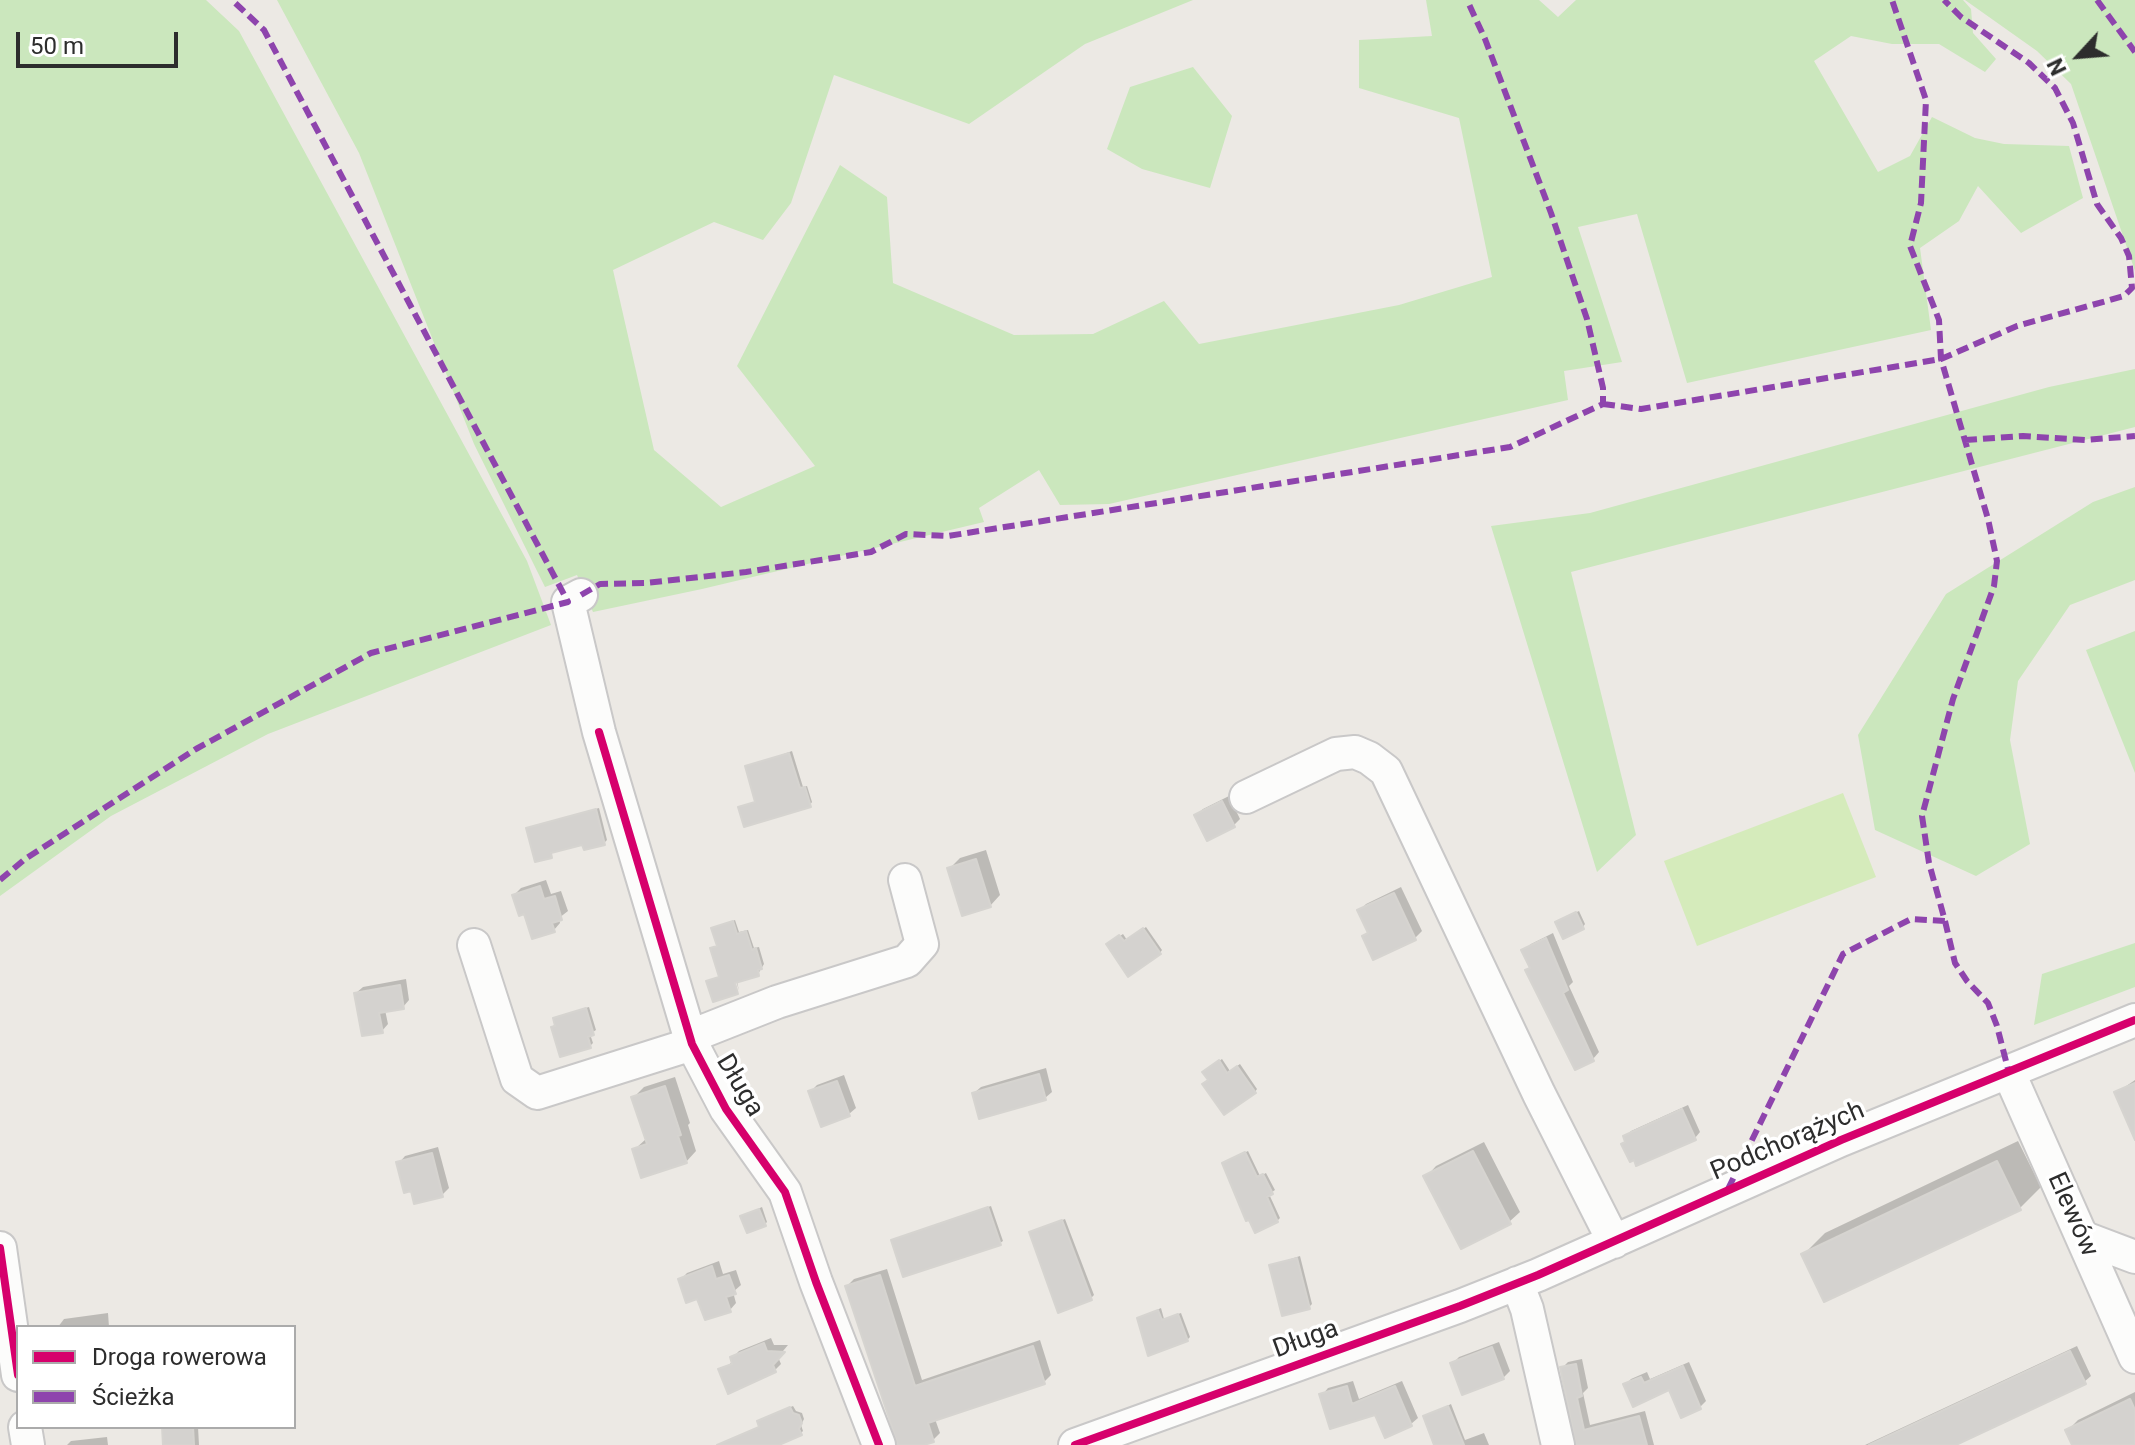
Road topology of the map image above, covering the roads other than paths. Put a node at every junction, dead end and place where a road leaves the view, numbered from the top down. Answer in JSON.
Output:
{"nodes":[{"id":1,"x":581,"y":595,"type":"dead end"},
{"id":2,"x":1246,"y":797,"type":"dead end"},
{"id":3,"x":905,"y":880,"type":"dead end"},
{"id":4,"x":474,"y":945,"type":"dead end"},
{"id":5,"x":2135,"y":1020,"type":"edge"},
{"id":6,"x":692,"y":1040,"type":"junction"},
{"id":7,"x":2009,"y":1073,"type":"junction"},
{"id":8,"x":2082,"y":1237,"type":"junction"},
{"id":9,"x":1614,"y":1242,"type":"junction"},
{"id":10,"x":0,"y":1248,"type":"edge"},
{"id":11,"x":2135,"y":1257,"type":"edge"},
{"id":12,"x":1517,"y":1283,"type":"junction"},
{"id":13,"x":1460,"y":1306,"type":"joint"},
{"id":14,"x":2135,"y":1356,"type":"edge"},
{"id":15,"x":16,"y":1361,"type":"edge"},
{"id":16,"x":879,"y":1445,"type":"edge"},
{"id":17,"x":1075,"y":1445,"type":"edge"},
{"id":18,"x":1558,"y":1445,"type":"edge"}],
"edges":[{"from":1,"to":6,"type":"street","name":"Długa"},
{"from":2,"to":9,"type":"street"},
{"from":3,"to":6,"type":"street","name":"Długa"},
{"from":4,"to":6,"type":"street"},
{"from":5,"to":7,"type":"street","name":"Podchorążych"},
{"from":6,"to":16,"type":"street","name":"Długa"},
{"from":7,"to":8,"type":"street","name":"Elewów"},
{"from":7,"to":9,"type":"street","name":"Podchorążych"},
{"from":8,"to":11,"type":"street"},
{"from":8,"to":14,"type":"street","name":"Elewów"},
{"from":9,"to":12,"type":"street","name":"Podchorążych"},
{"from":10,"to":15,"type":"street"},
{"from":12,"to":13,"type":"street","name":"Podchorążych"},
{"from":12,"to":18,"type":"street"},
{"from":13,"to":17,"type":"street","name":"Długa"}]}
